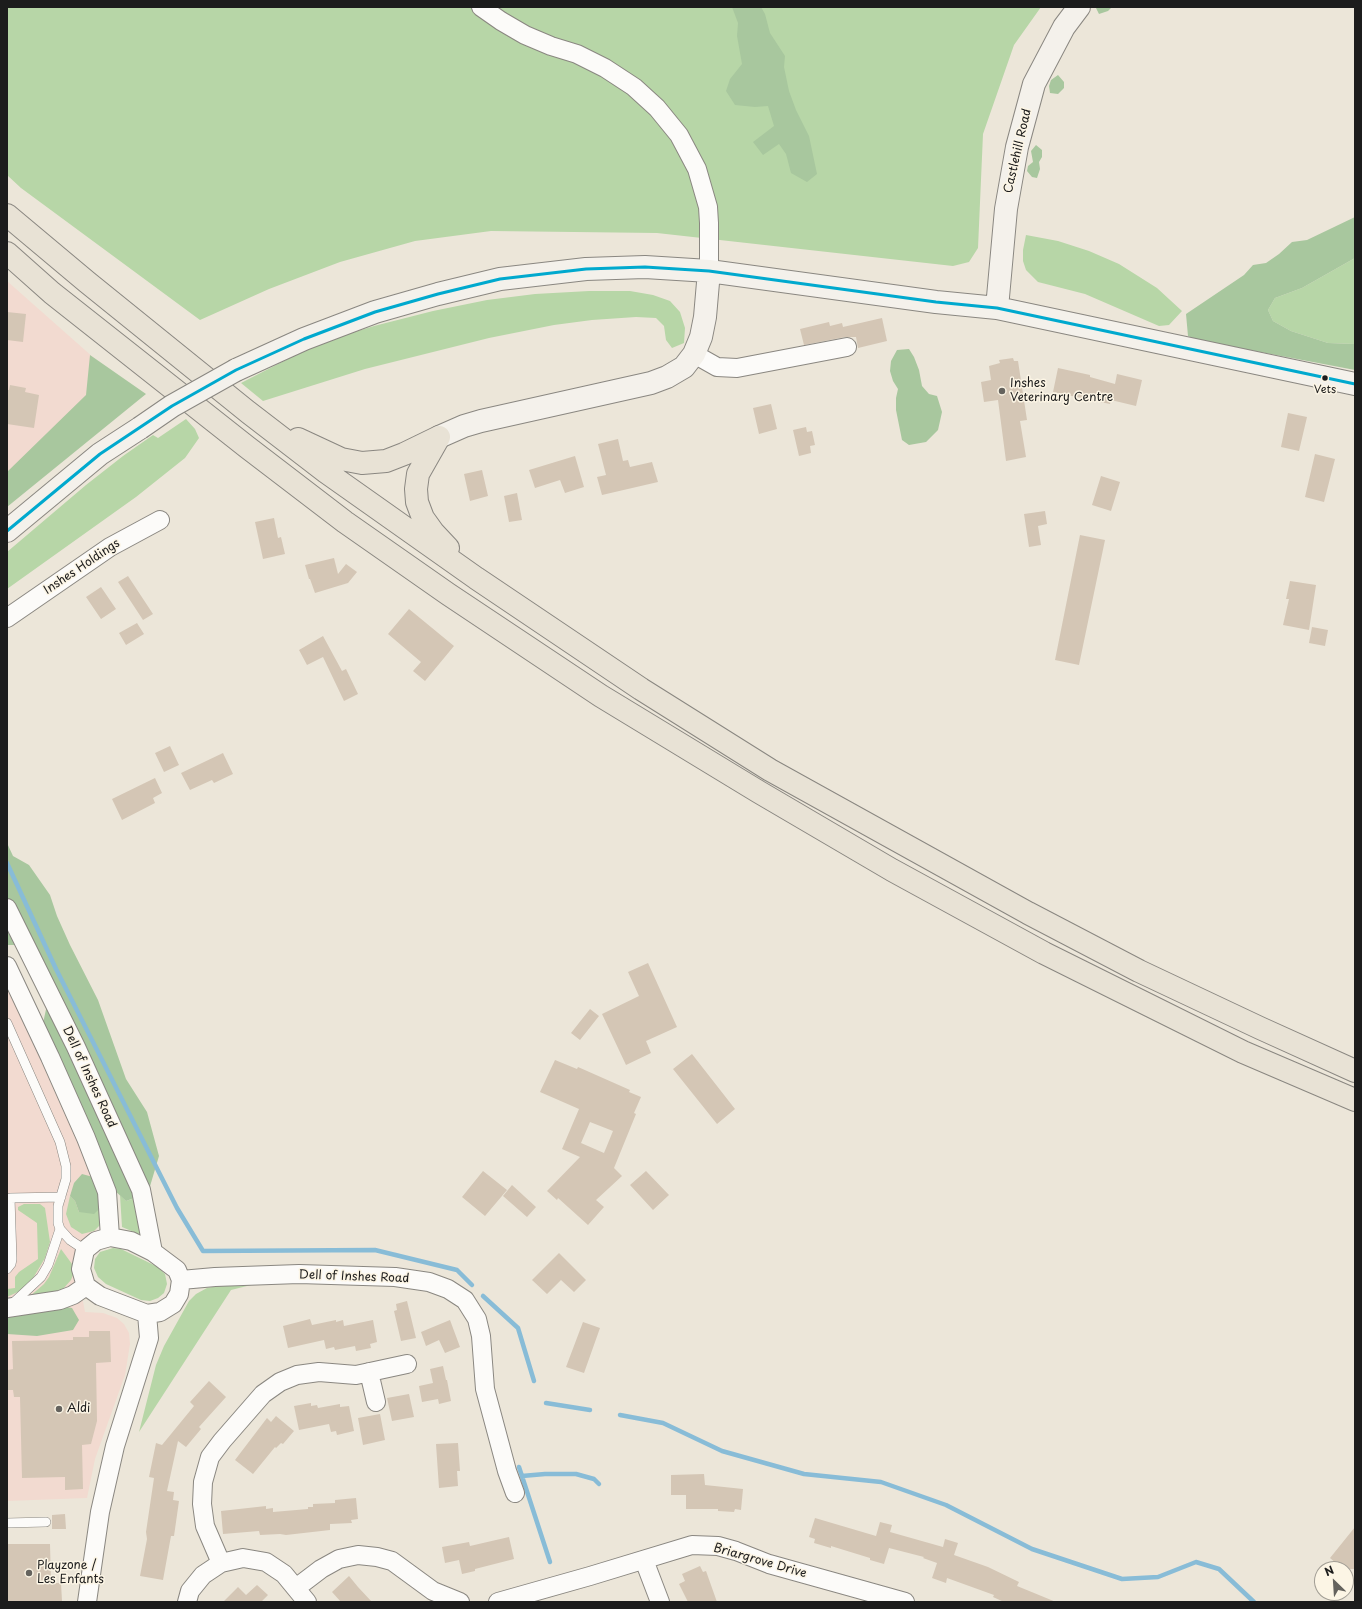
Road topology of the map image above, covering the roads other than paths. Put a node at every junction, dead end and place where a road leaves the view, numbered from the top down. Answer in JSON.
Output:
{"nodes":[{"id":1,"x":481,"y":7,"type":"edge"},
{"id":2,"x":1079,"y":7,"type":"edge"},
{"id":3,"x":7,"y":215,"type":"edge"},
{"id":4,"x":7,"y":253,"type":"edge"},
{"id":5,"x":709,"y":270,"type":"junction"},
{"id":6,"x":997,"y":308,"type":"junction"},
{"id":7,"x":847,"y":347,"type":"dead end"},
{"id":8,"x":694,"y":354,"type":"junction"},
{"id":9,"x":1355,"y":384,"type":"edge"},
{"id":10,"x":248,"y":412,"type":"junction"},
{"id":11,"x":439,"y":437,"type":"junction"},
{"id":12,"x":160,"y":520,"type":"dead end"},
{"id":13,"x":7,"y":531,"type":"edge"},
{"id":14,"x":476,"y":578,"type":"junction"},
{"id":15,"x":7,"y":618,"type":"edge"},
{"id":16,"x":7,"y":908,"type":"edge"},
{"id":17,"x":7,"y":966,"type":"edge"},
{"id":18,"x":7,"y":1023,"type":"edge"},
{"id":19,"x":1355,"y":1071,"type":"edge"},
{"id":20,"x":1355,"y":1100,"type":"edge"},
{"id":21,"x":61,"y":1197,"type":"junction"},
{"id":22,"x":60,"y":1229,"type":"junction"},
{"id":23,"x":110,"y":1237,"type":"junction"},
{"id":24,"x":85,"y":1250,"type":"junction"},
{"id":25,"x":153,"y":1252,"type":"junction"},
{"id":26,"x":7,"y":1269,"type":"edge"},
{"id":27,"x":181,"y":1280,"type":"junction"},
{"id":28,"x":86,"y":1286,"type":"junction"},
{"id":29,"x":7,"y":1308,"type":"edge"},
{"id":30,"x":147,"y":1314,"type":"junction"},
{"id":31,"x":407,"y":1364,"type":"dead end"},
{"id":32,"x":369,"y":1372,"type":"junction"},
{"id":33,"x":376,"y":1402,"type":"dead end"},
{"id":34,"x":515,"y":1493,"type":"dead end"},
{"id":35,"x":46,"y":1522,"type":"dead end"},
{"id":36,"x":7,"y":1523,"type":"edge"},
{"id":37,"x":644,"y":1560,"type":"junction"},
{"id":38,"x":221,"y":1563,"type":"junction"},
{"id":39,"x":296,"y":1588,"type":"junction"},
{"id":40,"x":87,"y":1602,"type":"edge"},
{"id":41,"x":187,"y":1602,"type":"edge"},
{"id":42,"x":307,"y":1602,"type":"edge"},
{"id":43,"x":460,"y":1602,"type":"edge"},
{"id":44,"x":498,"y":1602,"type":"edge"},
{"id":45,"x":660,"y":1602,"type":"edge"},
{"id":46,"x":905,"y":1602,"type":"edge"}],
"edges":[{"from":1,"to":5,"type":"street"},
{"from":2,"to":6,"type":"main road","name":"Castlehill Road"},
{"from":3,"to":10,"type":"highway"},
{"from":4,"to":20,"type":"highway"},
{"from":5,"to":6,"type":"main road"},
{"from":5,"to":8,"type":"main road"},
{"from":5,"to":13,"type":"main road","bridge":true},
{"from":6,"to":9,"type":"main road"},
{"from":7,"to":8,"type":"street"},
{"from":8,"to":11,"type":"main road"},
{"from":10,"to":11,"type":"highway"},
{"from":10,"to":14,"type":"highway"},
{"from":11,"to":14,"type":"highway"},
{"from":12,"to":15,"type":"street","name":"Inshes Holdings"},
{"from":14,"to":19,"type":"highway"},
{"from":16,"to":25,"type":"street","name":"Dell of Inshes Road"},
{"from":17,"to":23,"type":"street"},
{"from":18,"to":21,"type":"lane"},
{"from":21,"to":22,"type":"lane"},
{"from":21,"to":26,"type":"lane"},
{"from":22,"to":24,"type":"lane"},
{"from":22,"to":29,"type":"lane"},
{"from":23,"to":24,"type":"street"},
{"from":23,"to":25,"type":"street"},
{"from":24,"to":28,"type":"street"},
{"from":25,"to":27,"type":"street"},
{"from":27,"to":30,"type":"street"},
{"from":27,"to":34,"type":"street","name":"Dell of Inshes Road"},
{"from":28,"to":29,"type":"street"},
{"from":28,"to":30,"type":"street"},
{"from":30,"to":40,"type":"street"},
{"from":31,"to":32,"type":"street"},
{"from":32,"to":33,"type":"street"},
{"from":32,"to":38,"type":"street"},
{"from":35,"to":36,"type":"lane"},
{"from":37,"to":44,"type":"street","name":"Briargrove Drive"},
{"from":37,"to":45,"type":"street"},
{"from":37,"to":46,"type":"street","name":"Briargrove Drive"},
{"from":38,"to":39,"type":"street"},
{"from":38,"to":41,"type":"street"},
{"from":39,"to":42,"type":"street"},
{"from":39,"to":43,"type":"street"}]}
